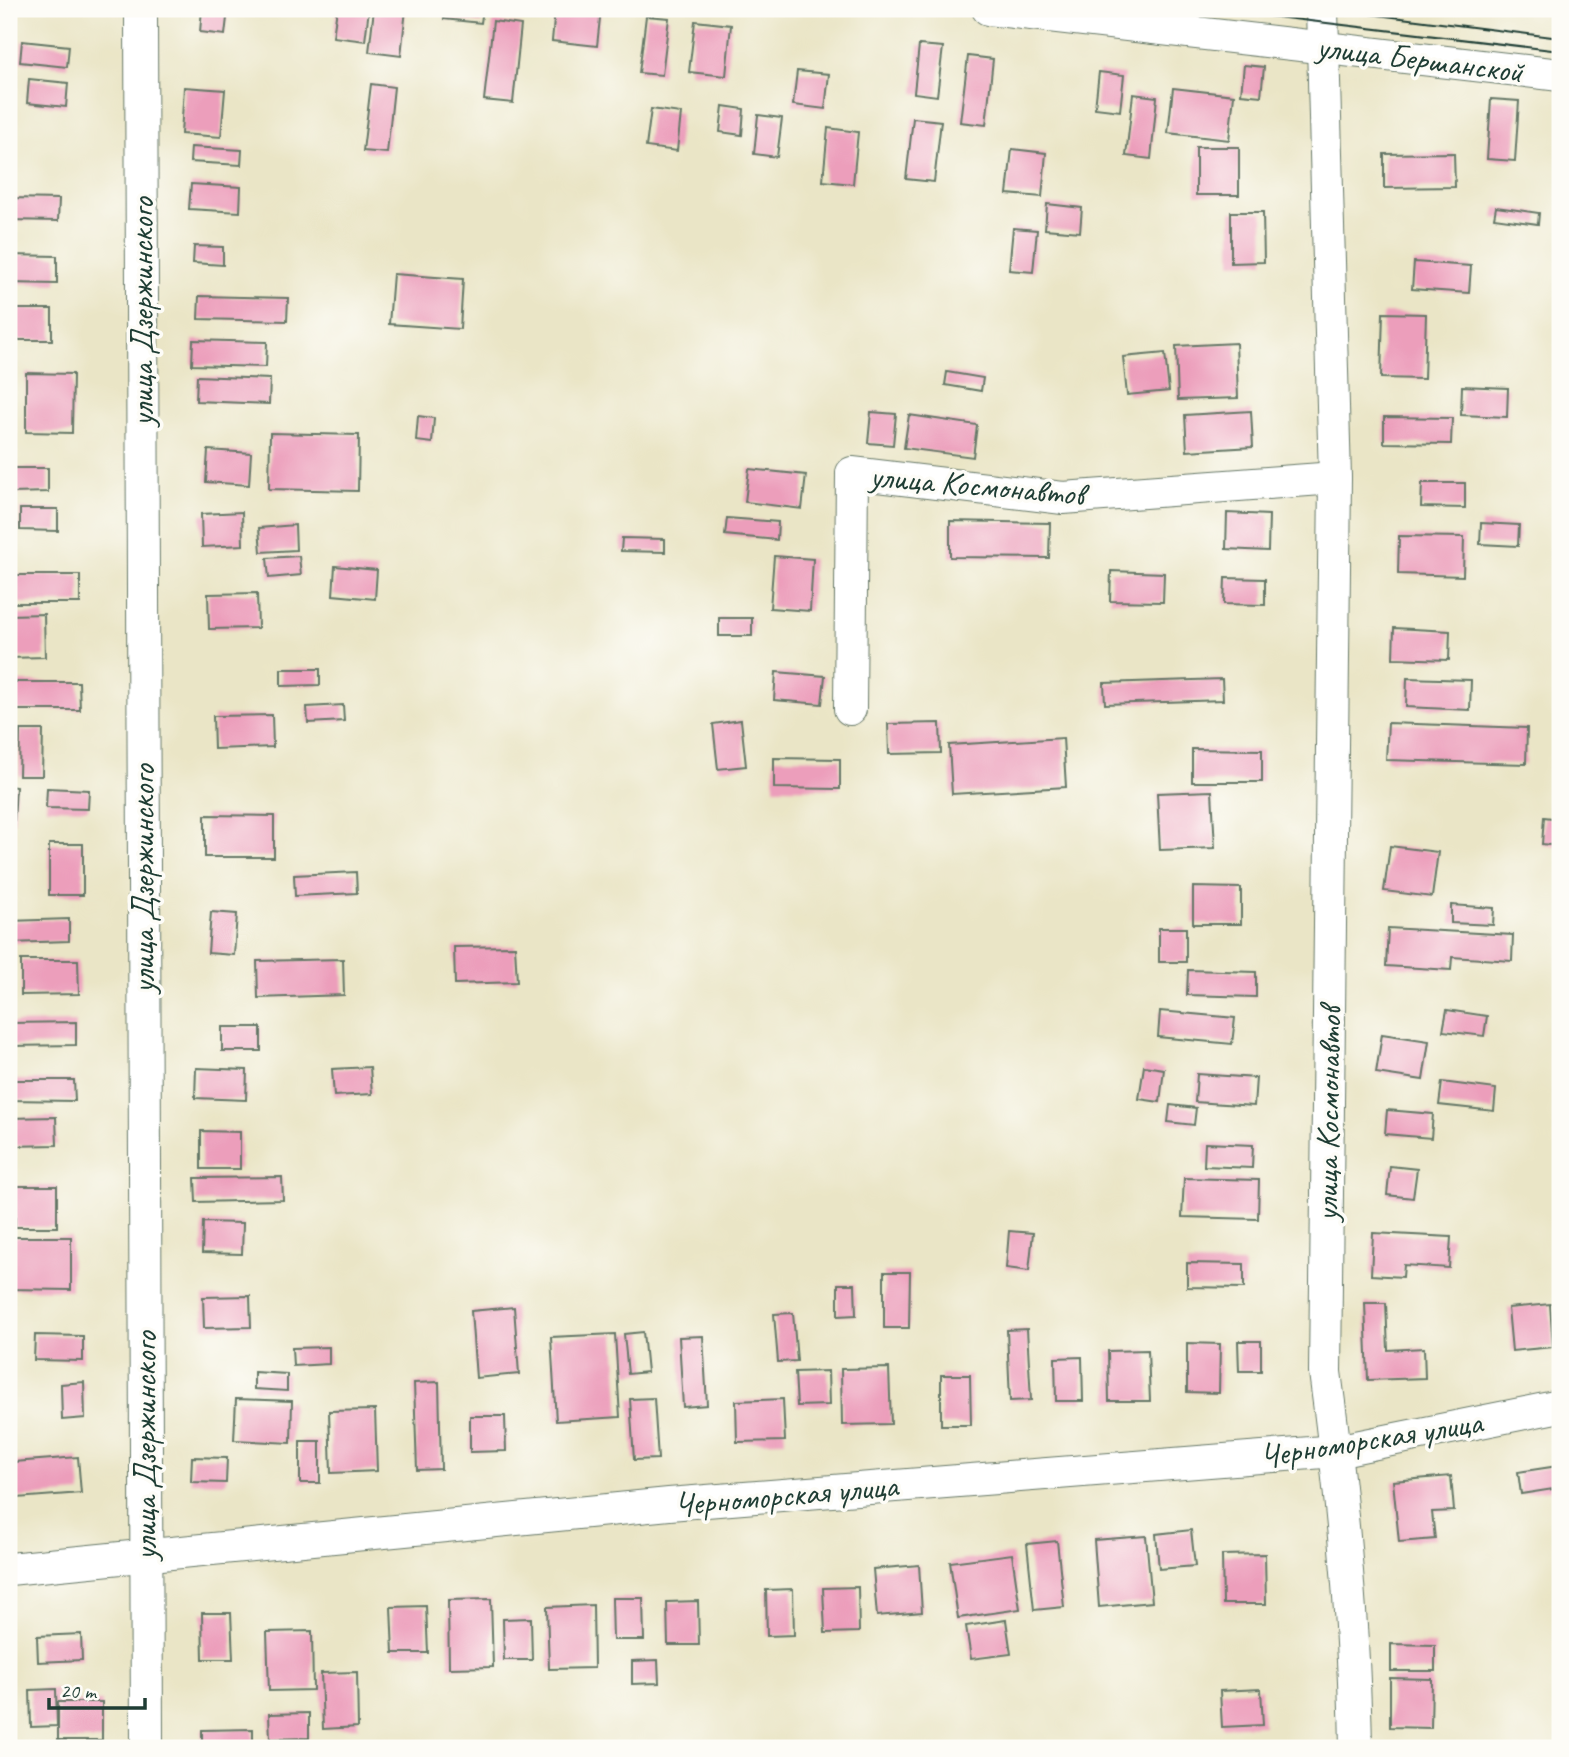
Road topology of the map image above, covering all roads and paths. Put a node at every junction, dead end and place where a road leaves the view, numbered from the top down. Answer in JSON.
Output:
{"nodes":[{"id":1,"x":141,"y":9,"type":"edge"},
{"id":2,"x":988,"y":9,"type":"edge"},
{"id":3,"x":1322,"y":9,"type":"edge"},
{"id":4,"x":1321,"y":47,"type":"junction"},
{"id":5,"x":1560,"y":75,"type":"edge"},
{"id":6,"x":1335,"y":478,"type":"junction"},
{"id":7,"x":850,"y":709,"type":"dead end"},
{"id":8,"x":1560,"y":1406,"type":"edge"},
{"id":9,"x":1336,"y":1451,"type":"junction"},
{"id":10,"x":145,"y":1557,"type":"junction"},
{"id":11,"x":9,"y":1569,"type":"edge"},
{"id":12,"x":147,"y":1748,"type":"edge"},
{"id":13,"x":1356,"y":1748,"type":"edge"}],
"edges":[{"from":1,"to":10,"type":"street","name":"улица Дзержинского"},
{"from":2,"to":4,"type":"street","name":"улица Бершанской"},
{"from":3,"to":4,"type":"street","name":"улица Космонавтов"},
{"from":4,"to":5,"type":"street","name":"улица Бершанской"},
{"from":4,"to":6,"type":"street","name":"улица Космонавтов"},
{"from":6,"to":7,"type":"street","name":"улица Космонавтов"},
{"from":6,"to":9,"type":"street","name":"улица Космонавтов"},
{"from":8,"to":9,"type":"street","name":"Черноморская улица"},
{"from":9,"to":10,"type":"street","name":"Черноморская улица"},
{"from":9,"to":13,"type":"street","name":"улица Космонавтов"},
{"from":10,"to":11,"type":"street","name":"Черноморская улица"},
{"from":10,"to":12,"type":"street","name":"улица Дзержинского"}]}
